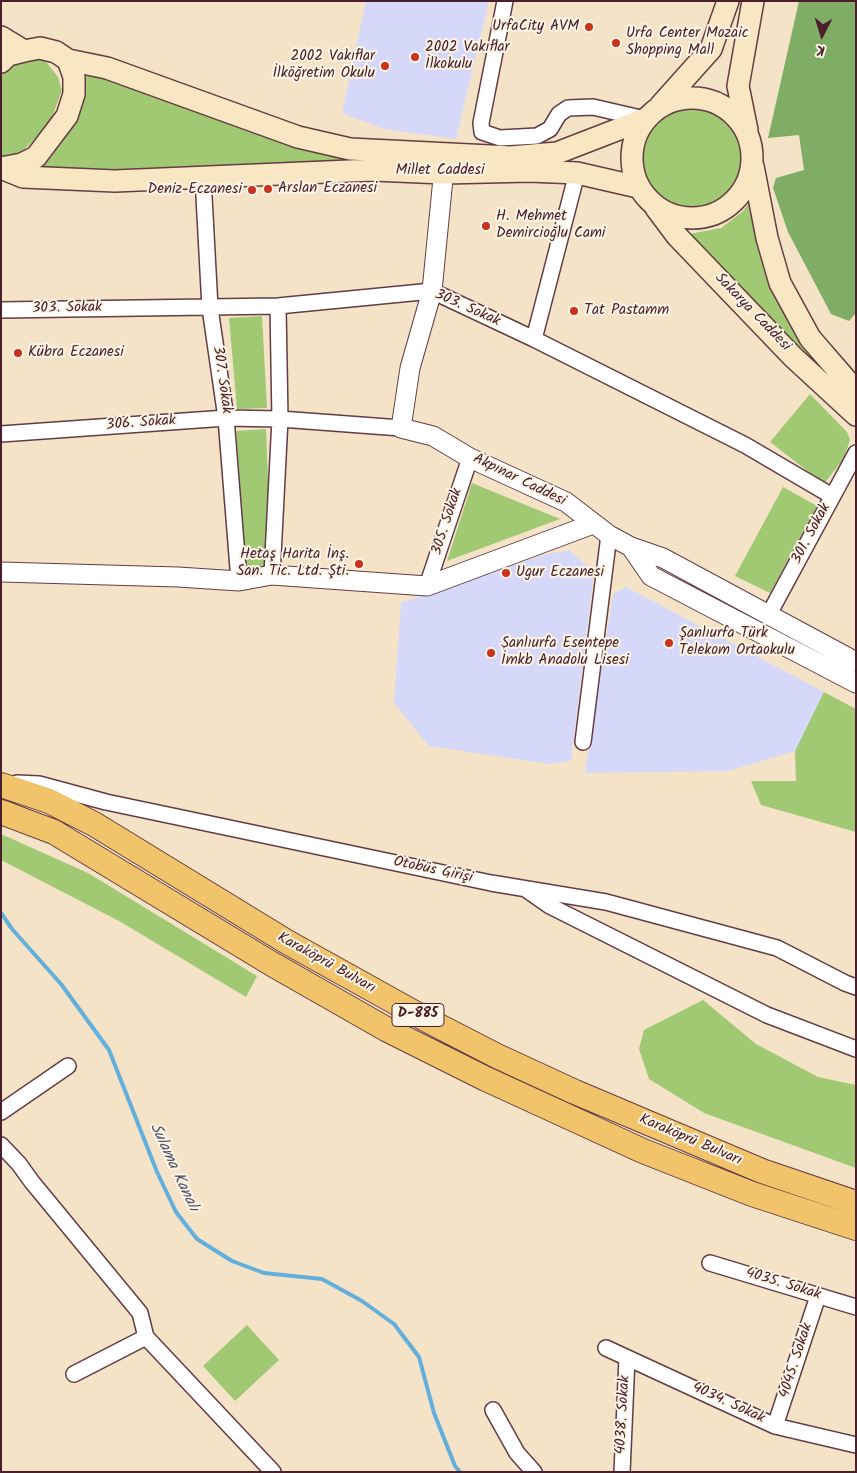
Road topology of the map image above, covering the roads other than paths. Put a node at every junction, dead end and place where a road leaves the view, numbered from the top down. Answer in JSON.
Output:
{"nodes":[{"id":1,"x":505,"y":1,"type":"edge"},
{"id":2,"x":728,"y":1,"type":"edge"},
{"id":3,"x":753,"y":1,"type":"edge"},
{"id":4,"x":1,"y":37,"type":"edge"},
{"id":5,"x":24,"y":51,"type":"junction"},
{"id":6,"x":68,"y":60,"type":"junction"},
{"id":7,"x":1,"y":62,"type":"edge"},
{"id":8,"x":652,"y":113,"type":"junction"},
{"id":9,"x":748,"y":136,"type":"junction"},
{"id":10,"x":752,"y":162,"type":"junction"},
{"id":11,"x":445,"y":163,"type":"junction"},
{"id":12,"x":1,"y":168,"type":"edge"},
{"id":13,"x":577,"y":172,"type":"junction"},
{"id":14,"x":202,"y":178,"type":"junction"},
{"id":15,"x":638,"y":186,"type":"junction"},
{"id":16,"x":654,"y":206,"type":"junction"},
{"id":17,"x":432,"y":291,"type":"junction"},
{"id":18,"x":278,"y":306,"type":"junction"},
{"id":19,"x":210,"y":308,"type":"junction"},
{"id":20,"x":1,"y":310,"type":"edge"},
{"id":21,"x":534,"y":339,"type":"junction"},
{"id":22,"x":856,"y":390,"type":"edge"},
{"id":23,"x":856,"y":415,"type":"edge"},
{"id":24,"x":226,"y":418,"type":"junction"},
{"id":25,"x":280,"y":419,"type":"junction"},
{"id":26,"x":401,"y":428,"type":"junction"},
{"id":27,"x":1,"y":434,"type":"edge"},
{"id":28,"x":856,"y":453,"type":"edge"},
{"id":29,"x":470,"y":458,"type":"junction"},
{"id":30,"x":832,"y":496,"type":"junction"},
{"id":31,"x":593,"y":524,"type":"junction"},
{"id":32,"x":610,"y":535,"type":"junction"},
{"id":33,"x":632,"y":547,"type":"junction"},
{"id":34,"x":1,"y":572,"type":"edge"},
{"id":35,"x":272,"y":575,"type":"junction"},
{"id":36,"x":239,"y":581,"type":"junction"},
{"id":37,"x":427,"y":586,"type":"junction"},
{"id":38,"x":768,"y":616,"type":"junction"},
{"id":39,"x":856,"y":662,"type":"edge"},
{"id":40,"x":856,"y":683,"type":"edge"},
{"id":41,"x":583,"y":742,"type":"dead end"},
{"id":42,"x":1,"y":783,"type":"edge"},
{"id":43,"x":1,"y":812,"type":"edge"},
{"id":44,"x":523,"y":888,"type":"junction"},
{"id":45,"x":856,"y":987,"type":"edge"},
{"id":46,"x":856,"y":1049,"type":"edge"},
{"id":47,"x":68,"y":1066,"type":"dead end"},
{"id":48,"x":1,"y":1112,"type":"edge"},
{"id":49,"x":1,"y":1145,"type":"edge"},
{"id":50,"x":856,"y":1203,"type":"edge"},
{"id":51,"x":856,"y":1228,"type":"edge"},
{"id":52,"x":710,"y":1263,"type":"dead end"},
{"id":53,"x":818,"y":1296,"type":"junction"},
{"id":54,"x":856,"y":1307,"type":"edge"},
{"id":55,"x":146,"y":1338,"type":"junction"},
{"id":56,"x":606,"y":1348,"type":"dead end"},
{"id":57,"x":627,"y":1358,"type":"junction"},
{"id":58,"x":74,"y":1374,"type":"dead end"},
{"id":59,"x":493,"y":1410,"type":"dead end"},
{"id":60,"x":775,"y":1426,"type":"junction"},
{"id":61,"x":856,"y":1446,"type":"edge"},
{"id":62,"x":273,"y":1472,"type":"edge"},
{"id":63,"x":534,"y":1472,"type":"edge"},
{"id":64,"x":622,"y":1472,"type":"edge"}],
"edges":[{"from":1,"to":8,"type":"street"},
{"from":2,"to":8,"type":"main road"},
{"from":3,"to":9,"type":"main road"},
{"from":4,"to":5,"type":"main road"},
{"from":5,"to":6,"type":"main road","name":"Millet Caddesi"},
{"from":5,"to":7,"type":"main road"},
{"from":6,"to":11,"type":"main road","name":"Millet Caddesi"},
{"from":6,"to":12,"type":"main road"},
{"from":8,"to":9,"type":"main road"},
{"from":8,"to":11,"type":"main road","name":"Millet Caddesi"},
{"from":8,"to":15,"type":"main road"},
{"from":9,"to":10,"type":"main road"},
{"from":10,"to":16,"type":"main road"},
{"from":10,"to":22,"type":"main road","name":"Sakarya Caddesi"},
{"from":11,"to":13,"type":"main road","name":"Millet Caddesi"},
{"from":11,"to":14,"type":"main road","name":"Millet Caddesi"},
{"from":11,"to":17,"type":"street"},
{"from":12,"to":14,"type":"main road","name":"Millet Caddesi"},
{"from":13,"to":15,"type":"main road","name":"Millet Caddesi"},
{"from":13,"to":21,"type":"street"},
{"from":14,"to":19,"type":"street","name":"307. Sokak"},
{"from":15,"to":16,"type":"main road"},
{"from":16,"to":23,"type":"main road","name":"Sakarya Caddesi"},
{"from":17,"to":18,"type":"street","name":"303. Sokak"},
{"from":17,"to":21,"type":"street","name":"303. Sokak"},
{"from":17,"to":26,"type":"street"},
{"from":18,"to":19,"type":"street","name":"303. Sokak"},
{"from":18,"to":25,"type":"street"},
{"from":19,"to":20,"type":"street","name":"303. Sokak"},
{"from":19,"to":24,"type":"street","name":"307. Sokak"},
{"from":21,"to":30,"type":"street","name":"303. Sokak"},
{"from":24,"to":25,"type":"street","name":"306. Sokak"},
{"from":24,"to":27,"type":"street","name":"306. Sokak"},
{"from":24,"to":36,"type":"street","name":"307. Sokak"},
{"from":25,"to":26,"type":"street","name":"306. Sokak"},
{"from":25,"to":35,"type":"street"},
{"from":26,"to":29,"type":"street","name":"Akpınar Caddesi"},
{"from":28,"to":30,"type":"street","name":"301. Sokak"},
{"from":29,"to":31,"type":"street","name":"Akpınar Caddesi"},
{"from":29,"to":37,"type":"street","name":"305. Sokak"},
{"from":30,"to":38,"type":"street","name":"301. Sokak"},
{"from":31,"to":32,"type":"street","name":"Akpınar Caddesi"},
{"from":31,"to":37,"type":"street"},
{"from":32,"to":33,"type":"street","name":"Akpınar Caddesi"},
{"from":32,"to":41,"type":"street"},
{"from":33,"to":38,"type":"street","name":"Akpınar Caddesi"},
{"from":33,"to":40,"type":"street","name":"Akpınar Caddesi"},
{"from":34,"to":36,"type":"street"},
{"from":35,"to":36,"type":"street"},
{"from":35,"to":37,"type":"street"},
{"from":38,"to":39,"type":"street","name":"Akpınar Caddesi"},
{"from":42,"to":44,"type":"street","name":"Otobüs Girişi"},
{"from":42,"to":50,"type":"highway","name":"Karaköprü Bulvarı","number":"D-885"},
{"from":43,"to":51,"type":"highway","name":"Karaköprü Bulvarı","number":"D-885"},
{"from":44,"to":45,"type":"street","name":"Otobüs Girişi"},
{"from":44,"to":46,"type":"street"},
{"from":47,"to":48,"type":"street"},
{"from":49,"to":55,"type":"street"},
{"from":52,"to":53,"type":"street","name":"4035. Sokak"},
{"from":53,"to":54,"type":"street","name":"4035. Sokak"},
{"from":53,"to":60,"type":"street","name":"4045. Sokak"},
{"from":55,"to":58,"type":"street"},
{"from":55,"to":62,"type":"street"},
{"from":56,"to":57,"type":"street","name":"4034. Sokak"},
{"from":57,"to":60,"type":"street","name":"4034. Sokak"},
{"from":57,"to":64,"type":"street","name":"4038. Sokak"},
{"from":59,"to":63,"type":"street"},
{"from":60,"to":61,"type":"street","name":"4034. Sokak"}]}
